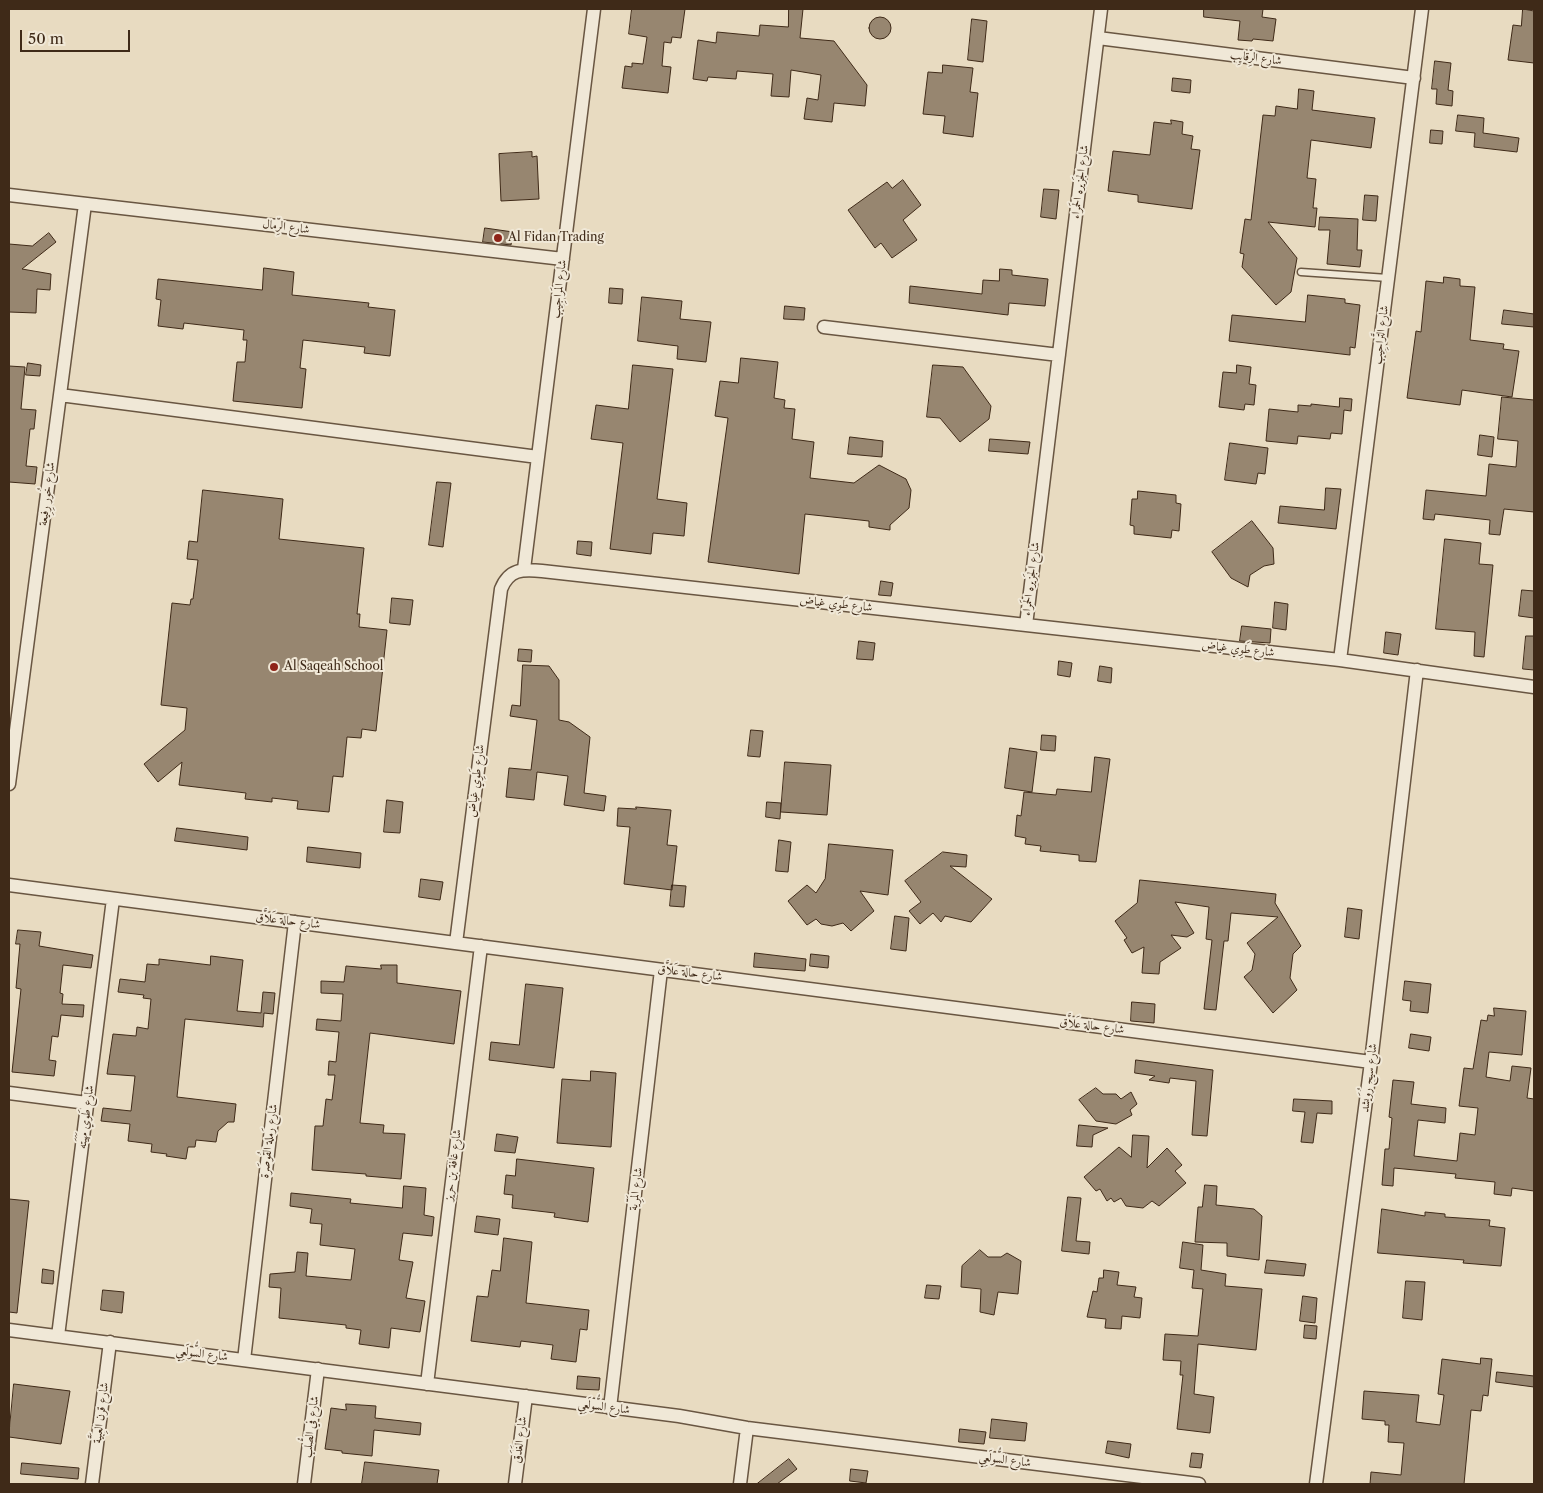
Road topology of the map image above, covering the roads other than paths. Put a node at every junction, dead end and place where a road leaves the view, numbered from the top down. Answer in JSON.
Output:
{"nodes":[{"id":1,"x":594,"y":9,"type":"edge"},
{"id":2,"x":1101,"y":9,"type":"edge"},
{"id":3,"x":1422,"y":9,"type":"edge"},
{"id":4,"x":1098,"y":38,"type":"junction"},
{"id":5,"x":1414,"y":78,"type":"junction"},
{"id":6,"x":9,"y":195,"type":"edge"},
{"id":7,"x":85,"y":204,"type":"junction"},
{"id":8,"x":563,"y":259,"type":"junction"},
{"id":9,"x":1301,"y":272,"type":"dead end"},
{"id":10,"x":1388,"y":278,"type":"junction"},
{"id":11,"x":824,"y":327,"type":"dead end"},
{"id":12,"x":1059,"y":355,"type":"junction"},
{"id":13,"x":60,"y":394,"type":"junction"},
{"id":14,"x":538,"y":457,"type":"junction"},
{"id":15,"x":524,"y":569,"type":"junction"},
{"id":16,"x":1026,"y":625,"type":"junction"},
{"id":17,"x":1340,"y":660,"type":"junction"},
{"id":18,"x":1417,"y":670,"type":"junction"},
{"id":19,"x":1534,"y":687,"type":"edge"},
{"id":20,"x":9,"y":784,"type":"edge"},
{"id":21,"x":9,"y":885,"type":"edge"},
{"id":22,"x":113,"y":898,"type":"junction"},
{"id":23,"x":295,"y":922,"type":"junction"},
{"id":24,"x":456,"y":943,"type":"junction"},
{"id":25,"x":480,"y":946,"type":"junction"},
{"id":26,"x":661,"y":970,"type":"junction"},
{"id":27,"x":1371,"y":1062,"type":"junction"},
{"id":28,"x":9,"y":1093,"type":"edge"},
{"id":29,"x":88,"y":1103,"type":"junction"},
{"id":30,"x":9,"y":1330,"type":"edge"},
{"id":31,"x":58,"y":1336,"type":"junction"},
{"id":32,"x":110,"y":1342,"type":"junction"},
{"id":33,"x":244,"y":1360,"type":"junction"},
{"id":34,"x":318,"y":1369,"type":"junction"},
{"id":35,"x":428,"y":1384,"type":"junction"},
{"id":36,"x":526,"y":1396,"type":"junction"},
{"id":37,"x":610,"y":1408,"type":"junction"},
{"id":38,"x":747,"y":1428,"type":"junction"},
{"id":39,"x":92,"y":1484,"type":"edge"},
{"id":40,"x":304,"y":1484,"type":"edge"},
{"id":41,"x":515,"y":1484,"type":"edge"},
{"id":42,"x":740,"y":1484,"type":"edge"},
{"id":43,"x":1199,"y":1484,"type":"edge"},
{"id":44,"x":1316,"y":1484,"type":"edge"}],
"edges":[{"from":1,"to":8,"type":"street","name":"شارع المَراجِيب"},
{"from":2,"to":4,"type":"street","name":"شارع الجَزيره الحَمراء"},
{"from":3,"to":5,"type":"street","name":"شارع التَّراحِيب"},
{"from":4,"to":5,"type":"street","name":"شارع الرِّقايِب"},
{"from":4,"to":12,"type":"street","name":"شارع الجَزيره الحَمراء"},
{"from":5,"to":10,"type":"street","name":"شارع التَّراحِيب"},
{"from":6,"to":7,"type":"street","name":"شارع الرِّمال"},
{"from":7,"to":8,"type":"street","name":"شارع الرِّمال"},
{"from":7,"to":13,"type":"street","name":"شارع خُور رِفِيعة"},
{"from":8,"to":14,"type":"street","name":"شارع المَراجِيب"},
{"from":9,"to":10,"type":"lane"},
{"from":10,"to":17,"type":"street","name":"شارع التَّراحِيب"},
{"from":11,"to":12,"type":"street"},
{"from":12,"to":16,"type":"street","name":"شارع الجَزيره الحَمراء"},
{"from":13,"to":14,"type":"street"},
{"from":13,"to":20,"type":"street","name":"شارع خُور رِفِيعة"},
{"from":14,"to":15,"type":"street","name":"شارع المَراجِيب"},
{"from":15,"to":16,"type":"street","name":"شارع طَوِي غياض"},
{"from":15,"to":24,"type":"street","name":"شارع طَوِي غياض"},
{"from":16,"to":17,"type":"street","name":"شارع طَوِي غياض"},
{"from":17,"to":18,"type":"street","name":"شارع طَوِي غياض"},
{"from":18,"to":19,"type":"street","name":"شارع طَوِي غياض"},
{"from":18,"to":27,"type":"street","name":"شارع سيح رُوَيشد"},
{"from":21,"to":22,"type":"street","name":"شارع حالة عَلاَّق"},
{"from":22,"to":23,"type":"street","name":"شارع حالة عَلاَّق"},
{"from":22,"to":29,"type":"street","name":"شارع طَوي مَهَيَته"},
{"from":23,"to":24,"type":"street","name":"شارع حالة عَلاَّق"},
{"from":23,"to":33,"type":"street","name":"شارع رَملة القُوصَرة"},
{"from":24,"to":25,"type":"street","name":"شارع حالة عَلاَّق"},
{"from":25,"to":26,"type":"street","name":"شارع حالة عَلاَّق"},
{"from":25,"to":35,"type":"street","name":"شارع غافة بن حريز"},
{"from":26,"to":27,"type":"street","name":"شارع حالة عَلاَّق"},
{"from":26,"to":37,"type":"street","name":"شارع المَرِّية"},
{"from":27,"to":44,"type":"street","name":"شارع سيح رُوَيشد"},
{"from":28,"to":29,"type":"street"},
{"from":29,"to":31,"type":"street","name":"شارع طَوي مَهَيَته"},
{"from":30,"to":31,"type":"street","name":"شارع السُّولَعِي"},
{"from":31,"to":32,"type":"street","name":"شارع السُّولَعِي"},
{"from":32,"to":33,"type":"street","name":"شارع السُّولَعِي"},
{"from":32,"to":39,"type":"street","name":"شارع قرن العِبَيَّة"},
{"from":33,"to":34,"type":"street","name":"شارع السُّولَعِي"},
{"from":34,"to":35,"type":"street","name":"شارع السُّولَعِي"},
{"from":34,"to":40,"type":"street","name":"شارع في الصُّلب"},
{"from":35,"to":36,"type":"street","name":"شارع السُّولَعِي"},
{"from":36,"to":37,"type":"street","name":"شارع السُّولَعِي"},
{"from":36,"to":41,"type":"street","name":"شارع الغَدَق"},
{"from":37,"to":38,"type":"street","name":"شارع السُّولَعِي"},
{"from":38,"to":42,"type":"street"},
{"from":38,"to":43,"type":"street","name":"شارع السُّولَعِي"}]}
